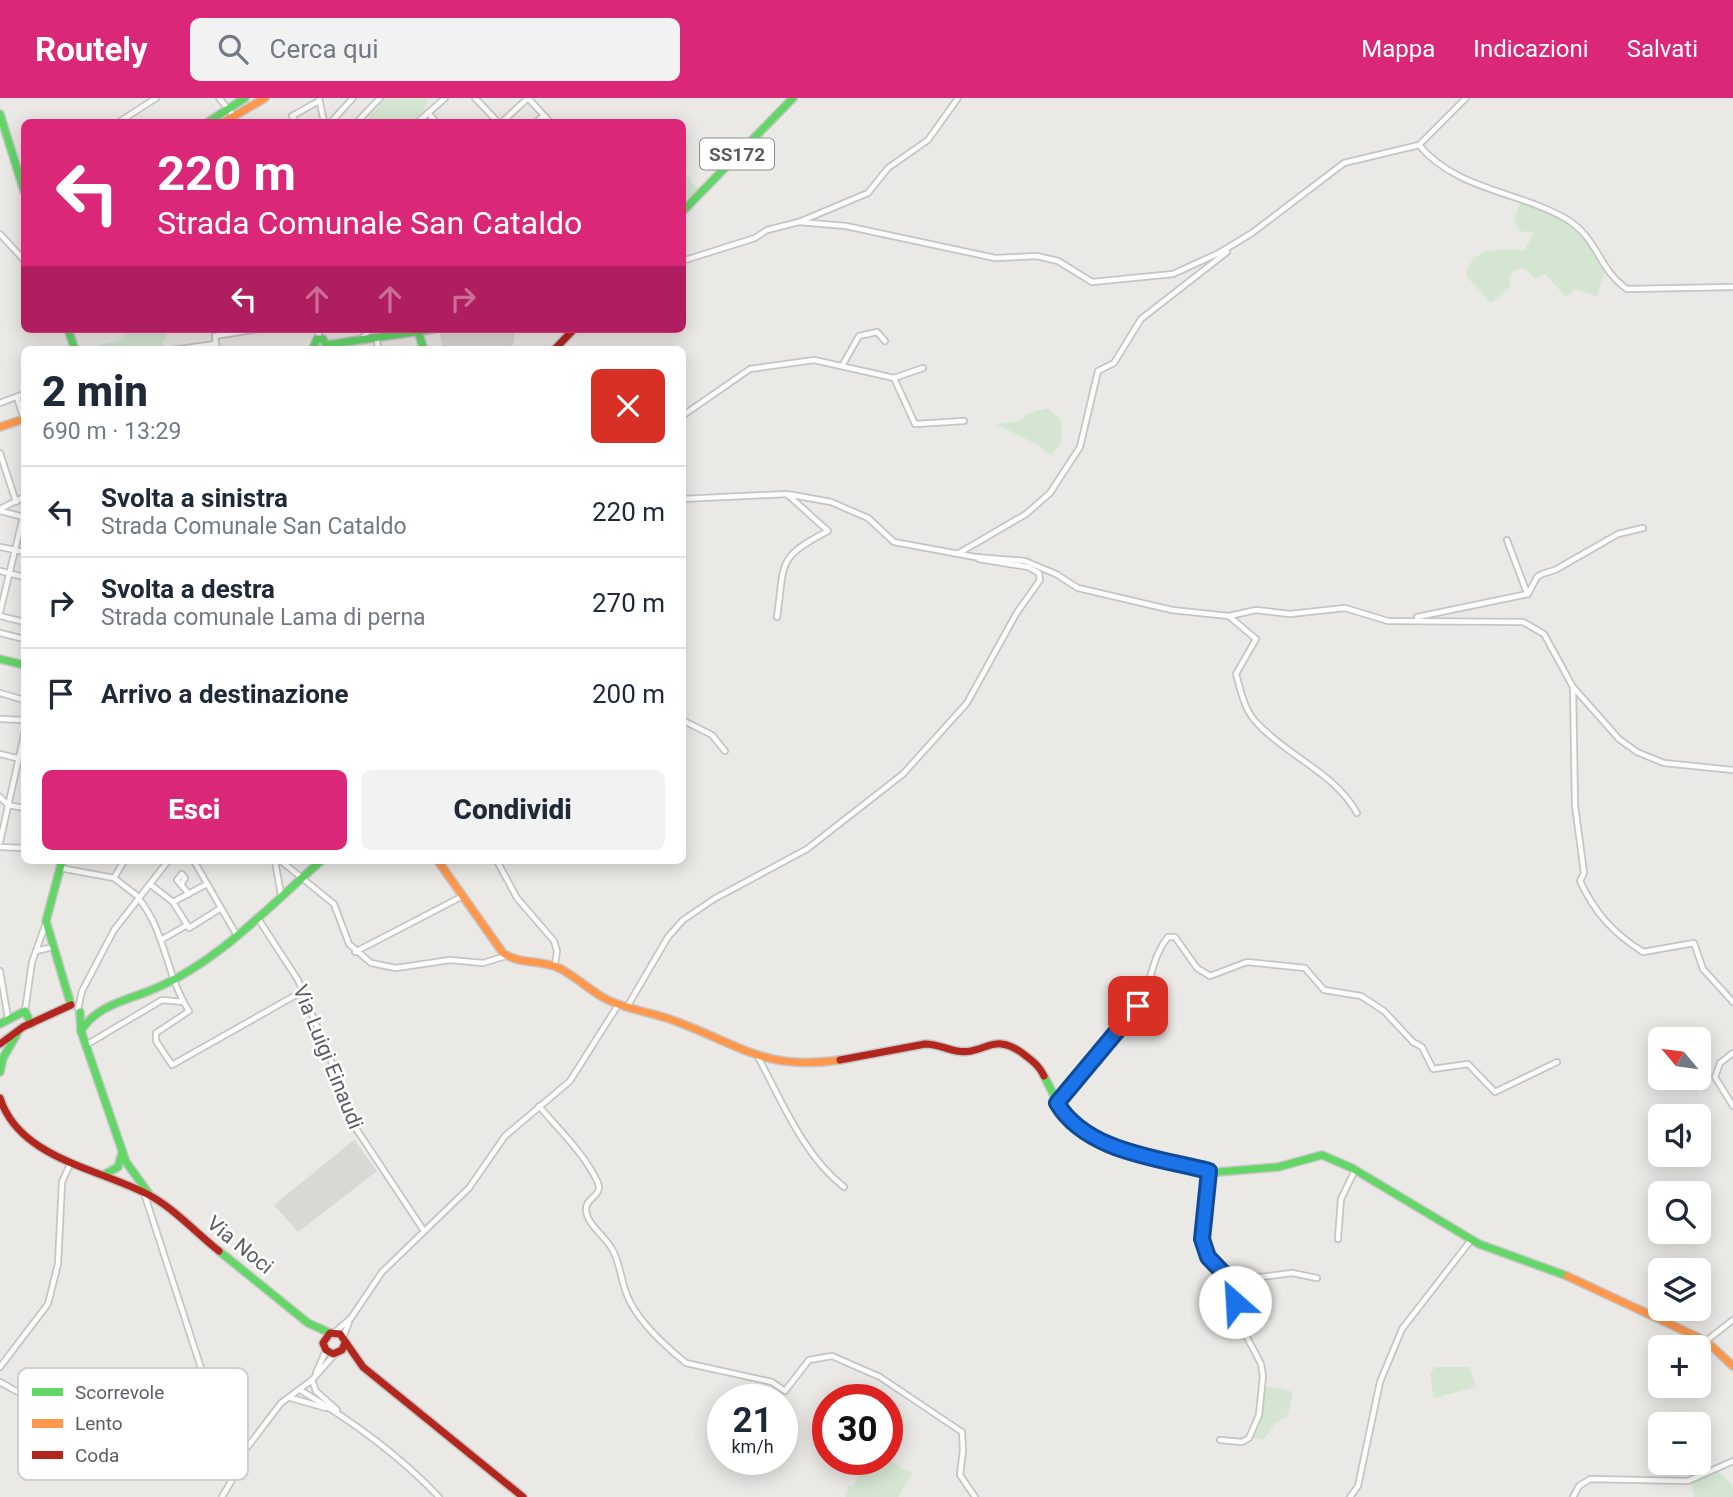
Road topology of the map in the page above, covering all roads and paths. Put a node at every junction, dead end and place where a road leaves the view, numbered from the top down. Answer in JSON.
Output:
{"nodes":[{"id":1,"x":156,"y":98,"type":"edge"},
{"id":2,"x":219,"y":98,"type":"edge"},
{"id":3,"x":245,"y":98,"type":"edge"},
{"id":4,"x":265,"y":98,"type":"edge"},
{"id":5,"x":353,"y":98,"type":"edge"},
{"id":6,"x":380,"y":98,"type":"edge"},
{"id":7,"x":434,"y":98,"type":"edge"},
{"id":8,"x":444,"y":98,"type":"edge"},
{"id":9,"x":475,"y":98,"type":"edge"},
{"id":10,"x":528,"y":98,"type":"edge"},
{"id":11,"x":793,"y":98,"type":"edge"},
{"id":12,"x":958,"y":98,"type":"edge"},
{"id":13,"x":1466,"y":98,"type":"edge"},
{"id":14,"x":319,"y":99,"type":"edge"},
{"id":15,"x":439,"y":103,"type":"junction"},
{"id":16,"x":229,"y":107,"type":"junction"},
{"id":17,"x":428,"y":113,"type":"junction"},
{"id":18,"x":0,"y":114,"type":"edge"},
{"id":19,"x":234,"y":116,"type":"junction"},
{"id":20,"x":544,"y":116,"type":"junction"},
{"id":21,"x":124,"y":119,"type":"edge"},
{"id":22,"x":212,"y":119,"type":"edge"},
{"id":23,"x":229,"y":119,"type":"edge"},
{"id":24,"x":294,"y":119,"type":"edge"},
{"id":25,"x":323,"y":119,"type":"edge"},
{"id":26,"x":334,"y":119,"type":"edge"},
{"id":27,"x":360,"y":119,"type":"edge"},
{"id":28,"x":421,"y":119,"type":"edge"},
{"id":29,"x":433,"y":119,"type":"edge"},
{"id":30,"x":499,"y":119,"type":"edge"},
{"id":31,"x":505,"y":119,"type":"edge"},
{"id":32,"x":540,"y":119,"type":"edge"},
{"id":33,"x":547,"y":119,"type":"edge"},
{"id":34,"x":1419,"y":145,"type":"junction"},
{"id":35,"x":21,"y":181,"type":"edge"},
{"id":36,"x":686,"y":208,"type":"edge"},
{"id":37,"x":799,"y":222,"type":"junction"},
{"id":38,"x":0,"y":234,"type":"edge"},
{"id":39,"x":1244,"y":238,"type":"junction"},
{"id":40,"x":21,"y":256,"type":"edge"},
{"id":41,"x":686,"y":260,"type":"edge"},
{"id":42,"x":1733,"y":287,"type":"edge"},
{"id":43,"x":214,"y":333,"type":"edge"},
{"id":44,"x":220,"y":333,"type":"edge"},
{"id":45,"x":318,"y":333,"type":"edge"},
{"id":46,"x":367,"y":333,"type":"edge"},
{"id":47,"x":409,"y":333,"type":"edge"},
{"id":48,"x":215,"y":336,"type":"junction"},
{"id":49,"x":318,"y":338,"type":"joint"},
{"id":50,"x":377,"y":340,"type":"junction"},
{"id":51,"x":885,"y":341,"type":"dead end"},
{"id":52,"x":360,"y":342,"type":"junction"},
{"id":53,"x":217,"y":346,"type":"edge"},
{"id":54,"x":318,"y":346,"type":"edge"},
{"id":55,"x":332,"y":346,"type":"edge"},
{"id":56,"x":377,"y":346,"type":"edge"},
{"id":57,"x":842,"y":366,"type":"junction"},
{"id":58,"x":923,"y":368,"type":"dead end"},
{"id":59,"x":894,"y":378,"type":"junction"},
{"id":60,"x":21,"y":395,"type":"edge"},
{"id":61,"x":17,"y":397,"type":"junction"},
{"id":62,"x":0,"y":403,"type":"edge"},
{"id":63,"x":21,"y":410,"type":"edge"},
{"id":64,"x":686,"y":413,"type":"edge"},
{"id":65,"x":21,"y":420,"type":"edge"},
{"id":66,"x":964,"y":421,"type":"dead end"},
{"id":67,"x":0,"y":427,"type":"edge"},
{"id":68,"x":0,"y":453,"type":"edge"},
{"id":69,"x":1,"y":462,"type":"edge"},
{"id":70,"x":787,"y":494,"type":"junction"},
{"id":71,"x":686,"y":499,"type":"edge"},
{"id":72,"x":21,"y":500,"type":"edge"},
{"id":73,"x":16,"y":502,"type":"junction"},
{"id":74,"x":0,"y":510,"type":"edge"},
{"id":75,"x":21,"y":516,"type":"edge"},
{"id":76,"x":21,"y":528,"type":"edge"},
{"id":77,"x":1643,"y":528,"type":"dead end"},
{"id":78,"x":1507,"y":540,"type":"dead end"},
{"id":79,"x":0,"y":547,"type":"edge"},
{"id":80,"x":15,"y":550,"type":"junction"},
{"id":81,"x":21,"y":551,"type":"edge"},
{"id":82,"x":959,"y":553,"type":"junction"},
{"id":83,"x":975,"y":557,"type":"junction"},
{"id":84,"x":0,"y":571,"type":"edge"},
{"id":85,"x":9,"y":573,"type":"junction"},
{"id":86,"x":21,"y":576,"type":"edge"},
{"id":87,"x":1528,"y":594,"type":"junction"},
{"id":88,"x":0,"y":614,"type":"edge"},
{"id":89,"x":1229,"y":616,"type":"junction"},
{"id":90,"x":777,"y":617,"type":"dead end"},
{"id":91,"x":1402,"y":620,"type":"junction"},
{"id":92,"x":21,"y":621,"type":"edge"},
{"id":93,"x":0,"y":633,"type":"edge"},
{"id":94,"x":21,"y":638,"type":"edge"},
{"id":95,"x":0,"y":659,"type":"edge"},
{"id":96,"x":21,"y":664,"type":"edge"},
{"id":97,"x":1573,"y":687,"type":"junction"},
{"id":98,"x":0,"y":693,"type":"edge"},
{"id":99,"x":21,"y":699,"type":"edge"},
{"id":100,"x":0,"y":719,"type":"edge"},
{"id":101,"x":21,"y":720,"type":"edge"},
{"id":102,"x":686,"y":722,"type":"edge"},
{"id":103,"x":725,"y":751,"type":"dead end"},
{"id":104,"x":0,"y":754,"type":"edge"},
{"id":105,"x":21,"y":760,"type":"edge"},
{"id":106,"x":21,"y":763,"type":"edge"},
{"id":107,"x":1733,"y":770,"type":"edge"},
{"id":108,"x":0,"y":797,"type":"edge"},
{"id":109,"x":8,"y":805,"type":"junction"},
{"id":110,"x":21,"y":807,"type":"edge"},
{"id":111,"x":1357,"y":813,"type":"dead end"},
{"id":112,"x":0,"y":842,"type":"edge"},
{"id":113,"x":0,"y":847,"type":"edge"},
{"id":114,"x":21,"y":848,"type":"edge"},
{"id":115,"x":61,"y":864,"type":"edge"},
{"id":116,"x":122,"y":864,"type":"edge"},
{"id":117,"x":166,"y":864,"type":"edge"},
{"id":118,"x":196,"y":864,"type":"edge"},
{"id":119,"x":276,"y":864,"type":"edge"},
{"id":120,"x":284,"y":864,"type":"edge"},
{"id":121,"x":317,"y":864,"type":"edge"},
{"id":122,"x":440,"y":864,"type":"edge"},
{"id":123,"x":499,"y":864,"type":"edge"},
{"id":124,"x":114,"y":878,"type":"junction"},
{"id":125,"x":300,"y":878,"type":"junction"},
{"id":126,"x":207,"y":884,"type":"junction"},
{"id":127,"x":151,"y":885,"type":"junction"},
{"id":128,"x":181,"y":885,"type":"dead end"},
{"id":129,"x":189,"y":894,"type":"junction"},
{"id":130,"x":281,"y":895,"type":"junction"},
{"id":131,"x":463,"y":896,"type":"junction"},
{"id":132,"x":140,"y":899,"type":"junction"},
{"id":133,"x":173,"y":902,"type":"junction"},
{"id":134,"x":221,"y":908,"type":"junction"},
{"id":135,"x":257,"y":917,"type":"junction"},
{"id":136,"x":46,"y":921,"type":"junction"},
{"id":137,"x":188,"y":926,"type":"junction"},
{"id":138,"x":236,"y":934,"type":"junction"},
{"id":139,"x":161,"y":940,"type":"junction"},
{"id":140,"x":53,"y":947,"type":"junction"},
{"id":141,"x":36,"y":951,"type":"junction"},
{"id":142,"x":355,"y":952,"type":"junction"},
{"id":143,"x":506,"y":956,"type":"junction"},
{"id":144,"x":555,"y":965,"type":"junction"},
{"id":145,"x":0,"y":971,"type":"edge"},
{"id":146,"x":174,"y":978,"type":"junction"},
{"id":147,"x":303,"y":991,"type":"junction"},
{"id":148,"x":183,"y":1002,"type":"junction"},
{"id":149,"x":1733,"y":1002,"type":"edge"},
{"id":150,"x":618,"y":1004,"type":"junction"},
{"id":151,"x":627,"y":1007,"type":"junction"},
{"id":152,"x":76,"y":1009,"type":"junction"},
{"id":153,"x":25,"y":1011,"type":"junction"},
{"id":154,"x":92,"y":1015,"type":"junction"},
{"id":155,"x":8,"y":1018,"type":"junction"},
{"id":156,"x":0,"y":1024,"type":"edge"},
{"id":157,"x":31,"y":1024,"type":"junction"},
{"id":158,"x":20,"y":1030,"type":"junction"},
{"id":159,"x":81,"y":1031,"type":"junction"},
{"id":160,"x":2,"y":1041,"type":"edge"},
{"id":161,"x":86,"y":1045,"type":"junction"},
{"id":162,"x":1733,"y":1053,"type":"edge"},
{"id":163,"x":758,"y":1056,"type":"junction"},
{"id":164,"x":1557,"y":1062,"type":"dead end"},
{"id":165,"x":0,"y":1073,"type":"edge"},
{"id":166,"x":0,"y":1098,"type":"edge"},
{"id":167,"x":1057,"y":1103,"type":"junction"},
{"id":168,"x":539,"y":1106,"type":"junction"},
{"id":169,"x":1733,"y":1106,"type":"edge"},
{"id":170,"x":122,"y":1150,"type":"junction"},
{"id":171,"x":71,"y":1162,"type":"junction"},
{"id":172,"x":1355,"y":1170,"type":"junction"},
{"id":173,"x":1209,"y":1171,"type":"junction"},
{"id":174,"x":103,"y":1174,"type":"junction"},
{"id":175,"x":844,"y":1187,"type":"dead end"},
{"id":176,"x":147,"y":1194,"type":"junction"},
{"id":177,"x":424,"y":1231,"type":"junction"},
{"id":178,"x":1338,"y":1239,"type":"dead end"},
{"id":179,"x":1471,"y":1240,"type":"junction"},
{"id":180,"x":1317,"y":1278,"type":"dead end"},
{"id":181,"x":1230,"y":1280,"type":"junction"},
{"id":182,"x":351,"y":1318,"type":"junction"},
{"id":183,"x":1733,"y":1320,"type":"edge"},
{"id":184,"x":308,"y":1323,"type":"junction"},
{"id":185,"x":333,"y":1333,"type":"junction"},
{"id":186,"x":1693,"y":1335,"type":"edge"},
{"id":187,"x":1711,"y":1337,"type":"edge"},
{"id":188,"x":344,"y":1341,"type":"junction"},
{"id":189,"x":1711,"y":1346,"type":"edge"},
{"id":190,"x":324,"y":1347,"type":"junction"},
{"id":191,"x":336,"y":1354,"type":"junction"},
{"id":192,"x":1733,"y":1366,"type":"edge"},
{"id":193,"x":0,"y":1367,"type":"edge"},
{"id":194,"x":363,"y":1367,"type":"junction"},
{"id":195,"x":203,"y":1368,"type":"edge"},
{"id":196,"x":312,"y":1380,"type":"junction"},
{"id":197,"x":0,"y":1382,"type":"edge"},
{"id":198,"x":300,"y":1390,"type":"junction"},
{"id":199,"x":18,"y":1393,"type":"edge"},
{"id":200,"x":290,"y":1398,"type":"junction"},
{"id":201,"x":343,"y":1415,"type":"junction"},
{"id":202,"x":1220,"y":1440,"type":"dead end"},
{"id":203,"x":248,"y":1446,"type":"edge"},
{"id":204,"x":1733,"y":1461,"type":"edge"},
{"id":205,"x":232,"y":1480,"type":"edge"},
{"id":206,"x":222,"y":1497,"type":"edge"},
{"id":207,"x":439,"y":1497,"type":"edge"},
{"id":208,"x":523,"y":1497,"type":"edge"},
{"id":209,"x":975,"y":1497,"type":"edge"},
{"id":210,"x":1350,"y":1497,"type":"edge"},
{"id":211,"x":1573,"y":1497,"type":"edge"}],
"edges":[{"from":1,"to":21,"type":"street"},
{"from":2,"to":16,"type":"street"},
{"from":3,"to":16,"type":"main road"},
{"from":4,"to":19,"type":"main road"},
{"from":5,"to":26,"type":"street"},
{"from":6,"to":27,"type":"street"},
{"from":7,"to":15,"type":"street"},
{"from":8,"to":15,"type":"street"},
{"from":9,"to":30,"type":"street"},
{"from":10,"to":20,"type":"street"},
{"from":10,"to":31,"type":"street"},
{"from":11,"to":36,"type":"main road","number":"SS172"},
{"from":12,"to":37,"type":"street"},
{"from":13,"to":34,"type":"street"},
{"from":14,"to":24,"type":"street"},
{"from":14,"to":25,"type":"street"},
{"from":15,"to":17,"type":"street"},
{"from":16,"to":19,"type":"street"},
{"from":16,"to":22,"type":"main road"},
{"from":17,"to":28,"type":"street"},
{"from":17,"to":29,"type":"street"},
{"from":18,"to":35,"type":"main road"},
{"from":19,"to":23,"type":"main road"},
{"from":20,"to":32,"type":"street"},
{"from":20,"to":33,"type":"street"},
{"from":34,"to":39,"type":"street"},
{"from":34,"to":42,"type":"street"},
{"from":37,"to":39,"type":"street"},
{"from":37,"to":41,"type":"street"},
{"from":38,"to":40,"type":"street"},
{"from":39,"to":82,"type":"street"},
{"from":43,"to":48,"type":"street"},
{"from":44,"to":48,"type":"street"},
{"from":45,"to":49,"type":"street"},
{"from":46,"to":52,"type":"street"},
{"from":47,"to":50,"type":"main road"},
{"from":48,"to":53,"type":"street"},
{"from":49,"to":54,"type":"main road"},
{"from":50,"to":52,"type":"main road"},
{"from":50,"to":56,"type":"street"},
{"from":51,"to":57,"type":"street"},
{"from":52,"to":55,"type":"main road"},
{"from":57,"to":59,"type":"street"},
{"from":57,"to":64,"type":"street"},
{"from":58,"to":59,"type":"street"},
{"from":59,"to":66,"type":"street"},
{"from":60,"to":61,"type":"street"},
{"from":61,"to":62,"type":"street"},
{"from":61,"to":63,"type":"street"},
{"from":65,"to":67,"type":"main road"},
{"from":68,"to":69,"type":"street"},
{"from":69,"to":73,"type":"street"},
{"from":70,"to":71,"type":"street"},
{"from":70,"to":82,"type":"street"},
{"from":70,"to":90,"type":"street"},
{"from":72,"to":73,"type":"street"},
{"from":73,"to":74,"type":"street"},
{"from":74,"to":75,"type":"street"},
{"from":76,"to":80,"type":"street"},
{"from":77,"to":87,"type":"street"},
{"from":78,"to":87,"type":"street"},
{"from":79,"to":80,"type":"street"},
{"from":80,"to":81,"type":"street"},
{"from":80,"to":85,"type":"street"},
{"from":82,"to":83,"type":"street"},
{"from":83,"to":89,"type":"street"},
{"from":83,"to":151,"type":"street"},
{"from":84,"to":85,"type":"street"},
{"from":85,"to":86,"type":"street"},
{"from":85,"to":88,"type":"street"},
{"from":87,"to":91,"type":"street"},
{"from":88,"to":92,"type":"street"},
{"from":89,"to":91,"type":"street"},
{"from":89,"to":111,"type":"street"},
{"from":91,"to":97,"type":"street"},
{"from":93,"to":94,"type":"street"},
{"from":95,"to":96,"type":"main road"},
{"from":97,"to":107,"type":"street"},
{"from":97,"to":149,"type":"street"},
{"from":98,"to":99,"type":"street"},
{"from":100,"to":101,"type":"street"},
{"from":102,"to":103,"type":"street"},
{"from":104,"to":105,"type":"street"},
{"from":106,"to":109,"type":"street"},
{"from":108,"to":109,"type":"street"},
{"from":109,"to":110,"type":"street"},
{"from":109,"to":112,"type":"street"},
{"from":113,"to":114,"type":"street"},
{"from":115,"to":124,"type":"street"},
{"from":115,"to":136,"type":"main road"},
{"from":116,"to":124,"type":"street"},
{"from":117,"to":127,"type":"street"},
{"from":118,"to":126,"type":"street"},
{"from":119,"to":130,"type":"street"},
{"from":120,"to":125,"type":"street"},
{"from":121,"to":125,"type":"main road"},
{"from":122,"to":131,"type":"main road"},
{"from":123,"to":144,"type":"street"},
{"from":124,"to":132,"type":"street"},
{"from":125,"to":130,"type":"main road"},
{"from":125,"to":142,"type":"street"},
{"from":126,"to":129,"type":"street"},
{"from":126,"to":134,"type":"street"},
{"from":127,"to":132,"type":"street"},
{"from":127,"to":133,"type":"street"},
{"from":128,"to":129,"type":"street"},
{"from":129,"to":133,"type":"street"},
{"from":130,"to":135,"type":"main road"},
{"from":131,"to":142,"type":"street"},
{"from":131,"to":143,"type":"main road"},
{"from":132,"to":139,"type":"street"},
{"from":132,"to":152,"type":"street"},
{"from":133,"to":137,"type":"street"},
{"from":134,"to":137,"type":"street"},
{"from":134,"to":138,"type":"street"},
{"from":135,"to":138,"type":"main road"},
{"from":135,"to":147,"type":"street","name":"Via Luigi Einaudi"},
{"from":136,"to":140,"type":"main road"},
{"from":136,"to":141,"type":"street"},
{"from":137,"to":139,"type":"street"},
{"from":138,"to":146,"type":"main road"},
{"from":139,"to":146,"type":"street"},
{"from":140,"to":141,"type":"street"},
{"from":140,"to":152,"type":"main road"},
{"from":141,"to":153,"type":"street"},
{"from":142,"to":143,"type":"street"},
{"from":143,"to":144,"type":"main road"},
{"from":144,"to":150,"type":"main road"},
{"from":145,"to":155,"type":"street"},
{"from":146,"to":148,"type":"street"},
{"from":146,"to":154,"type":"main road"},
{"from":147,"to":148,"type":"street"},
{"from":147,"to":177,"type":"street","name":"Via Luigi Einaudi"},
{"from":148,"to":161,"type":"street"},
{"from":150,"to":151,"type":"main road"},
{"from":150,"to":168,"type":"street"},
{"from":151,"to":163,"type":"main road"},
{"from":152,"to":154,"type":"main road"},
{"from":152,"to":157,"type":"main road"},
{"from":152,"to":159,"type":"main road"},
{"from":153,"to":155,"type":"main road"},
{"from":153,"to":157,"type":"main road"},
{"from":154,"to":159,"type":"main road"},
{"from":155,"to":156,"type":"main road"},
{"from":157,"to":158,"type":"main road"},
{"from":158,"to":160,"type":"main road"},
{"from":158,"to":165,"type":"main road"},
{"from":159,"to":161,"type":"main road"},
{"from":161,"to":170,"type":"main road"},
{"from":162,"to":169,"type":"street"},
{"from":163,"to":167,"type":"main road"},
{"from":163,"to":175,"type":"street"},
{"from":164,"to":167,"type":"street"},
{"from":166,"to":171,"type":"main road","name":"Via Noci"},
{"from":167,"to":173,"type":"main road"},
{"from":168,"to":177,"type":"street"},
{"from":168,"to":209,"type":"street"},
{"from":170,"to":174,"type":"main road"},
{"from":170,"to":176,"type":"main road"},
{"from":171,"to":174,"type":"main road","name":"Via Noci"},
{"from":171,"to":193,"type":"street"},
{"from":172,"to":173,"type":"main road"},
{"from":172,"to":178,"type":"street"},
{"from":172,"to":179,"type":"main road"},
{"from":173,"to":181,"type":"street"},
{"from":174,"to":176,"type":"main road","name":"Via Noci"},
{"from":176,"to":184,"type":"main road","name":"Via Noci"},
{"from":176,"to":195,"type":"street"},
{"from":177,"to":182,"type":"street"},
{"from":179,"to":186,"type":"main road"},
{"from":179,"to":210,"type":"street"},
{"from":180,"to":181,"type":"street"},
{"from":181,"to":202,"type":"street"},
{"from":182,"to":185,"type":"street"},
{"from":182,"to":188,"type":"street"},
{"from":183,"to":187,"type":"street"},
{"from":184,"to":185,"type":"main road","name":"Via Noci"},
{"from":184,"to":190,"type":"main road","name":"Via Noci"},
{"from":185,"to":188,"type":"main road","name":"Via Noci"},
{"from":185,"to":190,"type":"main road"},
{"from":188,"to":191,"type":"main road"},
{"from":188,"to":194,"type":"main road"},
{"from":189,"to":192,"type":"main road"},
{"from":190,"to":191,"type":"main road"},
{"from":190,"to":196,"type":"street"},
{"from":191,"to":194,"type":"main road"},
{"from":191,"to":196,"type":"street"},
{"from":194,"to":208,"type":"main road"},
{"from":196,"to":198,"type":"street"},
{"from":196,"to":201,"type":"street"},
{"from":197,"to":199,"type":"street"},
{"from":198,"to":200,"type":"street"},
{"from":198,"to":201,"type":"street"},
{"from":200,"to":201,"type":"street"},
{"from":200,"to":203,"type":"street"},
{"from":201,"to":207,"type":"street"},
{"from":204,"to":211,"type":"street"},
{"from":205,"to":206,"type":"street"}]}
